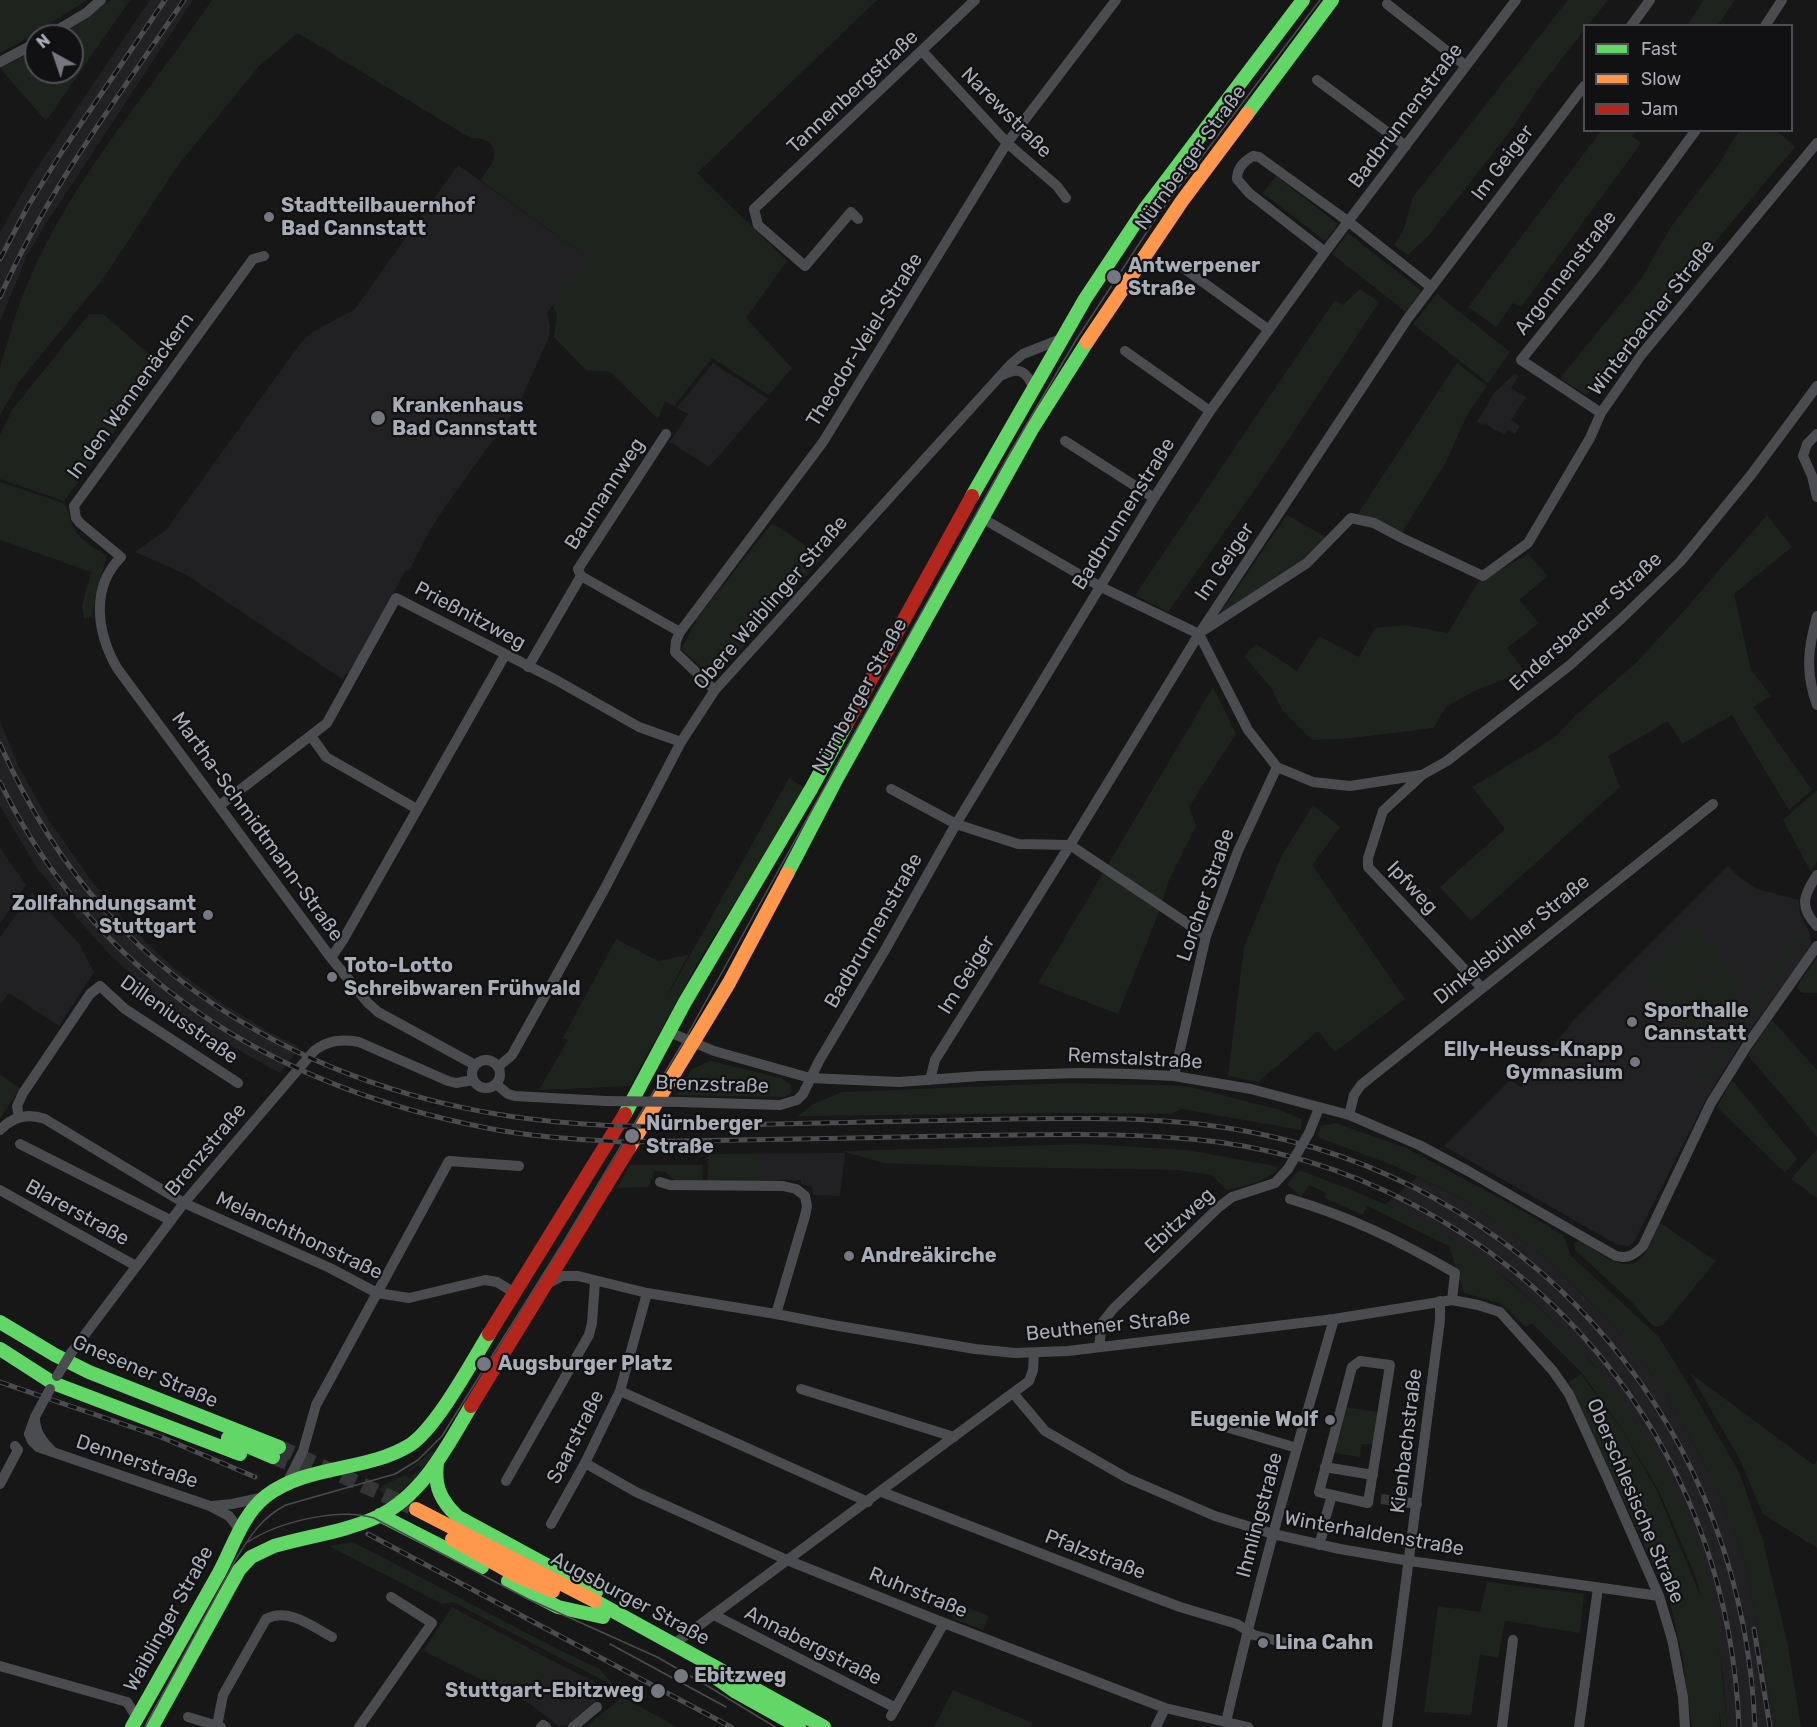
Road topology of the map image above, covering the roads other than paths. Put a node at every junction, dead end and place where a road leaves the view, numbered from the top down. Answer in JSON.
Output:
{"nodes":[{"id":1,"x":101,"y":0,"type":"edge"},
{"id":2,"x":975,"y":0,"type":"edge"},
{"id":3,"x":1116,"y":0,"type":"edge"},
{"id":4,"x":1303,"y":0,"type":"edge"},
{"id":5,"x":1332,"y":0,"type":"edge"},
{"id":6,"x":1516,"y":0,"type":"edge"},
{"id":7,"x":1650,"y":0,"type":"edge"},
{"id":8,"x":1782,"y":0,"type":"edge"},
{"id":9,"x":1387,"y":4,"type":"dead end"},
{"id":10,"x":67,"y":24,"type":"edge"},
{"id":11,"x":1632,"y":24,"type":"edge"},
{"id":12,"x":1766,"y":24,"type":"edge"},
{"id":13,"x":24,"y":49,"type":"edge"},
{"id":14,"x":922,"y":51,"type":"junction"},
{"id":15,"x":0,"y":62,"type":"edge"},
{"id":16,"x":1466,"y":66,"type":"junction"},
{"id":17,"x":1317,"y":80,"type":"dead end"},
{"id":18,"x":1583,"y":87,"type":"edge"},
{"id":19,"x":1695,"y":132,"type":"edge"},
{"id":20,"x":1007,"y":143,"type":"junction"},
{"id":21,"x":1817,"y":143,"type":"edge"},
{"id":22,"x":1406,"y":146,"type":"junction"},
{"id":23,"x":1066,"y":198,"type":"dead end"},
{"id":24,"x":858,"y":219,"type":"dead end"},
{"id":25,"x":1349,"y":222,"type":"junction"},
{"id":26,"x":1325,"y":252,"type":"junction"},
{"id":27,"x":264,"y":256,"type":"dead end"},
{"id":28,"x":1178,"y":264,"type":"dead end"},
{"id":29,"x":1431,"y":287,"type":"junction"},
{"id":30,"x":1269,"y":330,"type":"junction"},
{"id":31,"x":1061,"y":339,"type":"junction"},
{"id":32,"x":1125,"y":351,"type":"dead end"},
{"id":33,"x":1001,"y":377,"type":"junction"},
{"id":34,"x":1817,"y":386,"type":"edge"},
{"id":35,"x":1033,"y":387,"type":"junction"},
{"id":36,"x":1210,"y":411,"type":"junction"},
{"id":37,"x":1601,"y":413,"type":"junction"},
{"id":38,"x":666,"y":434,"type":"dead end"},
{"id":39,"x":1817,"y":434,"type":"edge"},
{"id":40,"x":1065,"y":441,"type":"dead end"},
{"id":41,"x":1817,"y":496,"type":"edge"},
{"id":42,"x":1154,"y":498,"type":"junction"},
{"id":43,"x":982,"y":518,"type":"junction"},
{"id":44,"x":121,"y":557,"type":"joint"},
{"id":45,"x":581,"y":576,"type":"junction"},
{"id":46,"x":1101,"y":587,"type":"junction"},
{"id":47,"x":1817,"y":616,"type":"edge"},
{"id":48,"x":680,"y":632,"type":"junction"},
{"id":49,"x":1199,"y":634,"type":"junction"},
{"id":50,"x":505,"y":655,"type":"junction"},
{"id":51,"x":528,"y":667,"type":"junction"},
{"id":52,"x":715,"y":690,"type":"junction"},
{"id":53,"x":1817,"y":705,"type":"edge"},
{"id":54,"x":311,"y":736,"type":"junction"},
{"id":55,"x":681,"y":742,"type":"junction"},
{"id":56,"x":1277,"y":767,"type":"junction"},
{"id":57,"x":1422,"y":776,"type":"junction"},
{"id":58,"x":891,"y":789,"type":"dead end"},
{"id":59,"x":1713,"y":804,"type":"dead end"},
{"id":60,"x":219,"y":806,"type":"junction"},
{"id":61,"x":417,"y":809,"type":"junction"},
{"id":62,"x":956,"y":825,"type":"junction"},
{"id":63,"x":1070,"y":845,"type":"junction"},
{"id":64,"x":1817,"y":875,"type":"edge"},
{"id":65,"x":1817,"y":927,"type":"edge"},
{"id":66,"x":1206,"y":936,"type":"junction"},
{"id":67,"x":1817,"y":946,"type":"edge"},
{"id":68,"x":331,"y":958,"type":"junction"},
{"id":69,"x":1482,"y":988,"type":"junction"},
{"id":70,"x":669,"y":1032,"type":"junction"},
{"id":71,"x":693,"y":1042,"type":"junction"},
{"id":72,"x":475,"y":1065,"type":"junction"},
{"id":73,"x":498,"y":1067,"type":"junction"},
{"id":74,"x":1174,"y":1076,"type":"junction"},
{"id":75,"x":810,"y":1078,"type":"junction"},
{"id":76,"x":473,"y":1080,"type":"junction"},
{"id":77,"x":930,"y":1080,"type":"junction"},
{"id":78,"x":238,"y":1083,"type":"dead end"},
{"id":79,"x":496,"y":1084,"type":"junction"},
{"id":80,"x":1319,"y":1108,"type":"junction"},
{"id":81,"x":1349,"y":1115,"type":"junction"},
{"id":82,"x":19,"y":1117,"type":"junction"},
{"id":83,"x":0,"y":1130,"type":"edge"},
{"id":84,"x":20,"y":1144,"type":"dead end"},
{"id":85,"x":519,"y":1166,"type":"dead end"},
{"id":86,"x":660,"y":1182,"type":"dead end"},
{"id":87,"x":0,"y":1190,"type":"edge"},
{"id":88,"x":1290,"y":1199,"type":"dead end"},
{"id":89,"x":184,"y":1203,"type":"junction"},
{"id":90,"x":171,"y":1220,"type":"junction"},
{"id":91,"x":567,"y":1250,"type":"junction"},
{"id":92,"x":136,"y":1266,"type":"junction"},
{"id":93,"x":578,"y":1276,"type":"junction"},
{"id":94,"x":595,"y":1282,"type":"junction"},
{"id":95,"x":547,"y":1284,"type":"junction"},
{"id":96,"x":513,"y":1292,"type":"junction"},
{"id":97,"x":377,"y":1293,"type":"junction"},
{"id":98,"x":647,"y":1293,"type":"junction"},
{"id":99,"x":1452,"y":1300,"type":"junction"},
{"id":100,"x":1440,"y":1301,"type":"junction"},
{"id":101,"x":1500,"y":1312,"type":"joint"},
{"id":102,"x":776,"y":1314,"type":"junction"},
{"id":103,"x":1334,"y":1319,"type":"junction"},
{"id":104,"x":0,"y":1322,"type":"edge"},
{"id":105,"x":0,"y":1332,"type":"edge"},
{"id":106,"x":1099,"y":1347,"type":"junction"},
{"id":107,"x":0,"y":1348,"type":"edge"},
{"id":108,"x":1034,"y":1353,"type":"junction"},
{"id":109,"x":53,"y":1382,"type":"junction"},
{"id":110,"x":801,"y":1389,"type":"dead end"},
{"id":111,"x":620,"y":1391,"type":"junction"},
{"id":112,"x":1013,"y":1393,"type":"junction"},
{"id":113,"x":35,"y":1417,"type":"joint"},
{"id":114,"x":1209,"y":1422,"type":"dead end"},
{"id":115,"x":954,"y":1437,"type":"junction"},
{"id":116,"x":15,"y":1446,"type":"dead end"},
{"id":117,"x":1297,"y":1448,"type":"junction"},
{"id":118,"x":274,"y":1456,"type":"junction"},
{"id":119,"x":437,"y":1463,"type":"junction"},
{"id":120,"x":585,"y":1463,"type":"junction"},
{"id":121,"x":1325,"y":1467,"type":"junction"},
{"id":122,"x":1373,"y":1475,"type":"junction"},
{"id":123,"x":506,"y":1481,"type":"dead end"},
{"id":124,"x":287,"y":1483,"type":"junction"},
{"id":125,"x":0,"y":1484,"type":"edge"},
{"id":126,"x":882,"y":1492,"type":"junction"},
{"id":127,"x":1332,"y":1495,"type":"junction"},
{"id":128,"x":265,"y":1497,"type":"junction"},
{"id":129,"x":1398,"y":1501,"type":"tunnel mouth"},
{"id":130,"x":868,"y":1502,"type":"junction"},
{"id":131,"x":1417,"y":1504,"type":"junction"},
{"id":132,"x":210,"y":1506,"type":"junction"},
{"id":133,"x":380,"y":1515,"type":"junction"},
{"id":134,"x":1326,"y":1516,"type":"dead end"},
{"id":135,"x":550,"y":1524,"type":"dead end"},
{"id":136,"x":240,"y":1530,"type":"junction"},
{"id":137,"x":1323,"y":1532,"type":"dead end"},
{"id":138,"x":1273,"y":1534,"type":"junction"},
{"id":139,"x":1319,"y":1545,"type":"junction"},
{"id":140,"x":787,"y":1560,"type":"junction"},
{"id":141,"x":1410,"y":1561,"type":"junction"},
{"id":142,"x":1598,"y":1588,"type":"junction"},
{"id":143,"x":1659,"y":1596,"type":"junction"},
{"id":144,"x":391,"y":1597,"type":"dead end"},
{"id":145,"x":714,"y":1615,"type":"junction"},
{"id":146,"x":623,"y":1616,"type":"junction"},
{"id":147,"x":603,"y":1617,"type":"junction"},
{"id":148,"x":944,"y":1623,"type":"junction"},
{"id":149,"x":1247,"y":1629,"type":"junction"},
{"id":150,"x":332,"y":1637,"type":"dead end"},
{"id":151,"x":1513,"y":1640,"type":"dead end"},
{"id":152,"x":674,"y":1644,"type":"junction"},
{"id":153,"x":1298,"y":1646,"type":"dead end"},
{"id":154,"x":0,"y":1666,"type":"edge"},
{"id":155,"x":597,"y":1707,"type":"dead end"},
{"id":156,"x":1165,"y":1708,"type":"junction"},
{"id":157,"x":188,"y":1717,"type":"dead end"},
{"id":158,"x":134,"y":1722,"type":"edge"},
{"id":159,"x":1226,"y":1722,"type":"junction"},
{"id":160,"x":219,"y":1726,"type":"edge"},
{"id":161,"x":152,"y":1727,"type":"edge"},
{"id":162,"x":359,"y":1727,"type":"edge"},
{"id":163,"x":541,"y":1727,"type":"edge"},
{"id":164,"x":546,"y":1727,"type":"edge"},
{"id":165,"x":573,"y":1727,"type":"edge"},
{"id":166,"x":799,"y":1727,"type":"edge"},
{"id":167,"x":824,"y":1727,"type":"edge"},
{"id":168,"x":1156,"y":1727,"type":"edge"},
{"id":169,"x":1248,"y":1727,"type":"edge"},
{"id":170,"x":1388,"y":1727,"type":"edge"},
{"id":171,"x":1502,"y":1727,"type":"edge"},
{"id":172,"x":1579,"y":1727,"type":"edge"},
{"id":173,"x":1685,"y":1727,"type":"edge"}],
"edges":[{"from":1,"to":10,"type":"street"},
{"from":2,"to":14,"type":"street","name":"Tannenbergstraße"},
{"from":3,"to":20,"type":"street","name":"Theodor-Veiel-Straße"},
{"from":4,"to":31,"type":"main road","name":"Nürnberger Straße"},
{"from":5,"to":43,"type":"main road","name":"Nürnberger Straße"},
{"from":6,"to":16,"type":"street","name":"Badbrunnenstraße"},
{"from":7,"to":11,"type":"street"},
{"from":8,"to":12,"type":"street"},
{"from":9,"to":16,"type":"street"},
{"from":13,"to":15,"type":"street"},
{"from":14,"to":20,"type":"street","name":"Narewstraße"},
{"from":14,"to":24,"type":"street","name":"Tannenbergstraße"},
{"from":16,"to":22,"type":"street","name":"Badbrunnenstraße"},
{"from":17,"to":22,"type":"street"},
{"from":18,"to":29,"type":"street","name":"Im Geiger"},
{"from":19,"to":37,"type":"street","name":"Argonnenstraße"},
{"from":20,"to":23,"type":"street","name":"Narewstraße"},
{"from":20,"to":48,"type":"street","name":"Theodor-Veiel-Straße"},
{"from":21,"to":37,"type":"street","name":"Winterbacher Straße"},
{"from":22,"to":25,"type":"street","name":"Badbrunnenstraße"},
{"from":25,"to":26,"type":"street","name":"Badbrunnenstraße"},
{"from":25,"to":26,"type":"street"},
{"from":25,"to":29,"type":"street"},
{"from":26,"to":30,"type":"street","name":"Badbrunnenstraße"},
{"from":27,"to":44,"type":"street","name":"In den Wannenäckern"},
{"from":28,"to":30,"type":"street"},
{"from":29,"to":49,"type":"street","name":"Im Geiger"},
{"from":30,"to":36,"type":"street","name":"Badbrunnenstraße"},
{"from":31,"to":33,"type":"street","name":"Obere Waiblinger Straße"},
{"from":31,"to":35,"type":"main road","name":"Nürnberger Straße"},
{"from":32,"to":36,"type":"street"},
{"from":33,"to":35,"type":"street"},
{"from":33,"to":52,"type":"street","name":"Obere Waiblinger Straße"},
{"from":34,"to":57,"type":"street","name":"Endersbacher Straße"},
{"from":35,"to":70,"type":"main road","name":"Nürnberger Straße"},
{"from":36,"to":42,"type":"street","name":"Badbrunnenstraße"},
{"from":37,"to":49,"type":"street","name":"Winterbacher Straße"},
{"from":38,"to":45,"type":"street","name":"Baumannweg"},
{"from":39,"to":41,"type":"street"},
{"from":40,"to":42,"type":"street"},
{"from":42,"to":46,"type":"street","name":"Badbrunnenstraße"},
{"from":43,"to":46,"type":"street"},
{"from":43,"to":71,"type":"main road","name":"Nürnberger Straße"},
{"from":44,"to":60,"type":"street","name":"Martha-Schmidtmann-Straße"},
{"from":45,"to":48,"type":"street"},
{"from":45,"to":51,"type":"street","name":"Baumannweg"},
{"from":46,"to":49,"type":"street"},
{"from":46,"to":62,"type":"street","name":"Badbrunnenstraße"},
{"from":47,"to":53,"type":"street"},
{"from":48,"to":52,"type":"street"},
{"from":49,"to":56,"type":"street"},
{"from":49,"to":63,"type":"street","name":"Im Geiger"},
{"from":50,"to":51,"type":"street","name":"Prießnitzweg"},
{"from":50,"to":54,"type":"street","name":"Prießnitzweg"},
{"from":50,"to":61,"type":"street"},
{"from":51,"to":55,"type":"street","name":"Prießnitzweg"},
{"from":52,"to":55,"type":"street","name":"Obere Waiblinger Straße"},
{"from":54,"to":60,"type":"street","name":"Prießnitzweg"},
{"from":54,"to":61,"type":"street"},
{"from":55,"to":73,"type":"street","name":"Obere Waiblinger Straße"},
{"from":56,"to":57,"type":"street"},
{"from":56,"to":66,"type":"street","name":"Lorcher Straße"},
{"from":57,"to":69,"type":"street","name":"Ipfweg"},
{"from":58,"to":62,"type":"street"},
{"from":59,"to":69,"type":"street","name":"Dinkelsbühler Straße"},
{"from":60,"to":68,"type":"street","name":"Martha-Schmidtmann-Straße"},
{"from":61,"to":68,"type":"street"},
{"from":62,"to":63,"type":"street"},
{"from":62,"to":75,"type":"street","name":"Badbrunnenstraße"},
{"from":63,"to":66,"type":"street"},
{"from":63,"to":77,"type":"street","name":"Im Geiger"},
{"from":64,"to":65,"type":"street"},
{"from":66,"to":74,"type":"street","name":"Lorcher Straße"},
{"from":67,"to":81,"type":"street","name":"Remstalstraße"},
{"from":68,"to":72,"type":"street","name":"Martha-Schmidtmann-Straße"},
{"from":69,"to":81,"type":"street","name":"Dinkelsbühler Straße"},
{"from":70,"to":71,"type":"street","name":"Remstalstraße"},
{"from":70,"to":96,"type":"main road","name":"Nürnberger Straße"},
{"from":71,"to":75,"type":"street","name":"Remstalstraße"},
{"from":71,"to":91,"type":"main road","name":"Nürnberger Straße"},
{"from":72,"to":73,"type":"street"},
{"from":72,"to":76,"type":"street"},
{"from":73,"to":79,"type":"street"},
{"from":74,"to":77,"type":"street","name":"Remstalstraße"},
{"from":74,"to":80,"type":"street","name":"Remstalstraße"},
{"from":75,"to":77,"type":"street","name":"Remstalstraße"},
{"from":75,"to":79,"type":"street","name":"Brenzstraße","bridge":true},
{"from":76,"to":79,"type":"street"},
{"from":76,"to":89,"type":"street","name":"Brenzstraße"},
{"from":78,"to":82,"type":"street","name":"Dilleniusstraße"},
{"from":80,"to":81,"type":"street","name":"Remstalstraße"},
{"from":80,"to":106,"type":"street","name":"Ebitzweg","bridge":true},
{"from":82,"to":83,"type":"street"},
{"from":82,"to":89,"type":"street","name":"Melanchthonstraße"},
{"from":84,"to":90,"type":"street"},
{"from":85,"to":97,"type":"street"},
{"from":86,"to":102,"type":"street"},
{"from":87,"to":92,"type":"street","name":"Blarerstraße"},
{"from":88,"to":99,"type":"street"},
{"from":89,"to":90,"type":"street","name":"Brenzstraße"},
{"from":89,"to":97,"type":"street","name":"Melanchthonstraße"},
{"from":90,"to":92,"type":"street","name":"Brenzstraße"},
{"from":91,"to":93,"type":"street"},
{"from":91,"to":95,"type":"main road","name":"Nürnberger Straße"},
{"from":92,"to":109,"type":"street","name":"Brenzstraße","bridge":true},
{"from":93,"to":94,"type":"street","name":"Beuthener Straße"},
{"from":93,"to":95,"type":"street"},
{"from":94,"to":98,"type":"street","name":"Beuthener Straße"},
{"from":94,"to":123,"type":"street"},
{"from":95,"to":119,"type":"main road","name":"Nürnberger Straße"},
{"from":96,"to":97,"type":"street","name":"Melanchthonstraße"},
{"from":96,"to":124,"type":"main road","name":"Nürnberger Straße"},
{"from":97,"to":124,"type":"street"},
{"from":98,"to":102,"type":"street","name":"Beuthener Straße"},
{"from":98,"to":111,"type":"street","name":"Saarstraße"},
{"from":99,"to":100,"type":"street","name":"Beuthener Straße"},
{"from":99,"to":101,"type":"street","name":"Beuthener Straße"},
{"from":100,"to":103,"type":"street","name":"Beuthener Straße"},
{"from":100,"to":131,"type":"street","name":"Kienbachstraße"},
{"from":101,"to":143,"type":"street","name":"Oberschlesische Straße"},
{"from":102,"to":108,"type":"street","name":"Beuthener Straße"},
{"from":103,"to":106,"type":"street","name":"Beuthener Straße"},
{"from":103,"to":117,"type":"street","name":"Ihmlingstraße"},
{"from":104,"to":118,"type":"main road","name":"Gnesener Straße"},
{"from":105,"to":118,"type":"main road","name":"Gnesener Straße"},
{"from":106,"to":108,"type":"street","name":"Beuthener Straße"},
{"from":107,"to":109,"type":"main road"},
{"from":108,"to":112,"type":"street"},
{"from":109,"to":113,"type":"street","name":"Brenzstraße","bridge":true},
{"from":109,"to":118,"type":"main road"},
{"from":110,"to":115,"type":"street"},
{"from":111,"to":120,"type":"street","name":"Saarstraße"},
{"from":111,"to":130,"type":"street"},
{"from":112,"to":115,"type":"street"},
{"from":112,"to":138,"type":"street","name":"Winterhaldenstraße"},
{"from":113,"to":132,"type":"street","name":"Dennerstraße"},
{"from":114,"to":117,"type":"street"},
{"from":115,"to":126,"type":"street"},
{"from":116,"to":125,"type":"street"},
{"from":117,"to":138,"type":"street","name":"Ihmlingstraße"},
{"from":119,"to":133,"type":"main road"},
{"from":119,"to":146,"type":"main road"},
{"from":120,"to":135,"type":"street","name":"Saarstraße"},
{"from":120,"to":140,"type":"street","name":"Ruhrstraße"},
{"from":121,"to":122,"type":"street"},
{"from":121,"to":122,"type":"street"},
{"from":121,"to":127,"type":"street"},
{"from":122,"to":127,"type":"street"},
{"from":124,"to":128,"type":"main road"},
{"from":126,"to":130,"type":"street"},
{"from":126,"to":149,"type":"street","name":"Pfalzstraße"},
{"from":127,"to":134,"type":"street"},
{"from":128,"to":132,"type":"street","name":"Dennerstraße"},
{"from":128,"to":136,"type":"main road"},
{"from":129,"to":131,"type":"street"},
{"from":130,"to":140,"type":"street"},
{"from":131,"to":141,"type":"street","name":"Kienbachstraße"},
{"from":132,"to":136,"type":"street","name":"Dennerstraße"},
{"from":133,"to":147,"type":"main road"},
{"from":133,"to":161,"type":"main road","name":"Waiblinger Straße"},
{"from":136,"to":158,"type":"main road","name":"Waiblinger Straße"},
{"from":137,"to":139,"type":"street"},
{"from":138,"to":139,"type":"street","name":"Winterhaldenstraße"},
{"from":138,"to":149,"type":"street","name":"Ihmlingstraße"},
{"from":139,"to":141,"type":"street","name":"Winterhaldenstraße"},
{"from":140,"to":145,"type":"street"},
{"from":140,"to":148,"type":"street","name":"Ruhrstraße"},
{"from":141,"to":142,"type":"street","name":"Winterhaldenstraße"},
{"from":141,"to":170,"type":"street","name":"Kienbachstraße"},
{"from":142,"to":143,"type":"street","name":"Winterhaldenstraße"},
{"from":142,"to":172,"type":"street"},
{"from":143,"to":173,"type":"street","name":"Oberschlesische Straße"},
{"from":144,"to":162,"type":"street"},
{"from":145,"to":148,"type":"street","name":"Annabergstraße"},
{"from":145,"to":152,"type":"street"},
{"from":146,"to":147,"type":"main road","name":"Augsburger Straße"},
{"from":146,"to":152,"type":"main road","name":"Augsburger Straße"},
{"from":147,"to":166,"type":"main road","name":"Augsburger Straße"},
{"from":148,"to":156,"type":"street","name":"Ruhrstraße"},
{"from":149,"to":153,"type":"street","name":"Pfalzstraße"},
{"from":149,"to":159,"type":"street","name":"Ihmlingstraße"},
{"from":150,"to":160,"type":"street"},
{"from":151,"to":171,"type":"street"},
{"from":152,"to":167,"type":"main road","name":"Augsburger Straße"},
{"from":154,"to":158,"type":"street"},
{"from":155,"to":165,"type":"street"},
{"from":156,"to":159,"type":"street","name":"Ruhrstraße"},
{"from":156,"to":168,"type":"street"},
{"from":157,"to":160,"type":"street"},
{"from":159,"to":169,"type":"street","name":"Ruhrstraße"},
{"from":163,"to":164,"type":"street"}]}
